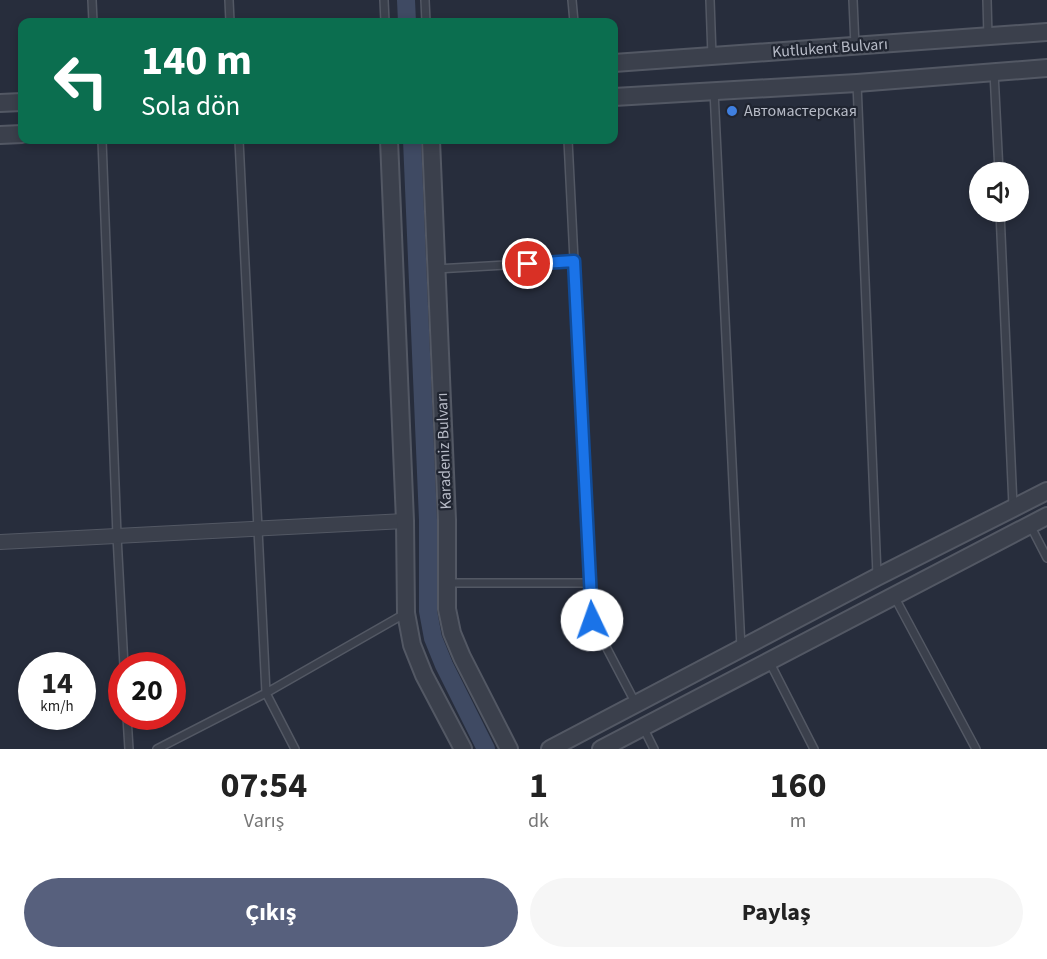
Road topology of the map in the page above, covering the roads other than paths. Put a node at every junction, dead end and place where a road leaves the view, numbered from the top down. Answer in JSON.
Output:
{"nodes":[{"id":1,"x":92,"y":0,"type":"edge"},
{"id":2,"x":230,"y":0,"type":"edge"},
{"id":3,"x":384,"y":0,"type":"edge"},
{"id":4,"x":425,"y":0,"type":"edge"},
{"id":5,"x":572,"y":0,"type":"edge"},
{"id":6,"x":710,"y":0,"type":"edge"},
{"id":7,"x":853,"y":0,"type":"edge"},
{"id":8,"x":987,"y":0,"type":"edge"},
{"id":9,"x":93,"y":18,"type":"edge"},
{"id":10,"x":230,"y":18,"type":"edge"},
{"id":11,"x":385,"y":18,"type":"edge"},
{"id":12,"x":426,"y":18,"type":"edge"},
{"id":13,"x":574,"y":18,"type":"edge"},
{"id":14,"x":1047,"y":32,"type":"edge"},
{"id":15,"x":988,"y":37,"type":"junction"},
{"id":16,"x":855,"y":46,"type":"junction"},
{"id":17,"x":712,"y":56,"type":"junction"},
{"id":18,"x":618,"y":63,"type":"edge"},
{"id":19,"x":1047,"y":68,"type":"edge"},
{"id":20,"x":994,"y":72,"type":"junction"},
{"id":21,"x":857,"y":83,"type":"junction"},
{"id":22,"x":714,"y":91,"type":"junction"},
{"id":23,"x":618,"y":97,"type":"edge"},
{"id":24,"x":18,"y":102,"type":"edge"},
{"id":25,"x":0,"y":104,"type":"edge"},
{"id":26,"x":18,"y":134,"type":"edge"},
{"id":27,"x":0,"y":135,"type":"edge"},
{"id":28,"x":102,"y":144,"type":"edge"},
{"id":29,"x":239,"y":144,"type":"edge"},
{"id":30,"x":389,"y":144,"type":"edge"},
{"id":31,"x":431,"y":144,"type":"edge"},
{"id":32,"x":568,"y":144,"type":"edge"},
{"id":33,"x":998,"y":162,"type":"edge"},
{"id":34,"x":1000,"y":222,"type":"edge"},
{"id":35,"x":574,"y":261,"type":"junction"},
{"id":36,"x":436,"y":269,"type":"junction"},
{"id":37,"x":1047,"y":491,"type":"edge"},
{"id":38,"x":1013,"y":508,"type":"junction"},
{"id":39,"x":1047,"y":516,"type":"edge"},
{"id":40,"x":405,"y":521,"type":"junction"},
{"id":41,"x":1030,"y":525,"type":"junction"},
{"id":42,"x":258,"y":529,"type":"junction"},
{"id":43,"x":117,"y":536,"type":"junction"},
{"id":44,"x":0,"y":542,"type":"edge"},
{"id":45,"x":1047,"y":558,"type":"edge"},
{"id":46,"x":877,"y":577,"type":"junction"},
{"id":47,"x":447,"y":583,"type":"junction"},
{"id":48,"x":591,"y":583,"type":"junction"},
{"id":49,"x":894,"y":596,"type":"junction"},
{"id":50,"x":405,"y":613,"type":"junction"},
{"id":51,"x":741,"y":649,"type":"junction"},
{"id":52,"x":123,"y":652,"type":"edge"},
{"id":53,"x":769,"y":661,"type":"junction"},
{"id":54,"x":266,"y":693,"type":"junction"},
{"id":55,"x":636,"y":704,"type":"junction"},
{"id":56,"x":643,"y":727,"type":"junction"},
{"id":57,"x":128,"y":730,"type":"edge"},
{"id":58,"x":129,"y":749,"type":"edge"},
{"id":59,"x":157,"y":749,"type":"edge"},
{"id":60,"x":295,"y":749,"type":"edge"},
{"id":61,"x":462,"y":749,"type":"edge"},
{"id":62,"x":509,"y":749,"type":"edge"},
{"id":63,"x":550,"y":749,"type":"edge"},
{"id":64,"x":601,"y":749,"type":"edge"},
{"id":65,"x":654,"y":749,"type":"edge"},
{"id":66,"x":814,"y":749,"type":"edge"},
{"id":67,"x":976,"y":749,"type":"edge"}],
"edges":[{"from":1,"to":9,"type":"lane"},
{"from":2,"to":10,"type":"lane"},
{"from":3,"to":11,"type":"lane"},
{"from":4,"to":12,"type":"lane"},
{"from":5,"to":13,"type":"lane"},
{"from":6,"to":17,"type":"lane"},
{"from":7,"to":16,"type":"lane"},
{"from":8,"to":15,"type":"lane"},
{"from":14,"to":15,"type":"street","name":"Kutlukent Bulvarı"},
{"from":15,"to":16,"type":"street","name":"Kutlukent Bulvarı"},
{"from":16,"to":17,"type":"street","name":"Kutlukent Bulvarı"},
{"from":17,"to":18,"type":"street","name":"Kutlukent Bulvarı"},
{"from":19,"to":20,"type":"street"},
{"from":20,"to":21,"type":"street"},
{"from":20,"to":33,"type":"lane"},
{"from":21,"to":22,"type":"street"},
{"from":21,"to":46,"type":"lane"},
{"from":22,"to":23,"type":"street"},
{"from":22,"to":51,"type":"lane"},
{"from":24,"to":25,"type":"street"},
{"from":26,"to":27,"type":"street"},
{"from":28,"to":43,"type":"lane"},
{"from":29,"to":42,"type":"lane"},
{"from":30,"to":40,"type":"street"},
{"from":31,"to":36,"type":"street","name":"Karadeniz Bulvarı"},
{"from":32,"to":35,"type":"lane"},
{"from":34,"to":38,"type":"lane"},
{"from":35,"to":36,"type":"lane"},
{"from":35,"to":48,"type":"lane"},
{"from":36,"to":47,"type":"street","name":"Karadeniz Bulvarı"},
{"from":37,"to":38,"type":"street"},
{"from":38,"to":46,"type":"street"},
{"from":39,"to":41,"type":"street"},
{"from":40,"to":42,"type":"street"},
{"from":40,"to":50,"type":"street"},
{"from":41,"to":45,"type":"lane"},
{"from":41,"to":49,"type":"street"},
{"from":42,"to":43,"type":"street"},
{"from":42,"to":54,"type":"lane"},
{"from":43,"to":44,"type":"street"},
{"from":43,"to":52,"type":"lane"},
{"from":46,"to":51,"type":"street"},
{"from":47,"to":48,"type":"lane"},
{"from":47,"to":62,"type":"street","name":"Karadeniz Bulvarı"},
{"from":48,"to":55,"type":"lane"},
{"from":49,"to":53,"type":"street"},
{"from":49,"to":67,"type":"lane"},
{"from":50,"to":54,"type":"lane"},
{"from":50,"to":61,"type":"street"},
{"from":51,"to":55,"type":"street"},
{"from":53,"to":56,"type":"street"},
{"from":53,"to":66,"type":"lane"},
{"from":54,"to":59,"type":"lane"},
{"from":54,"to":60,"type":"lane"},
{"from":55,"to":63,"type":"street"},
{"from":56,"to":64,"type":"street"},
{"from":56,"to":65,"type":"lane"},
{"from":57,"to":58,"type":"lane"}]}
